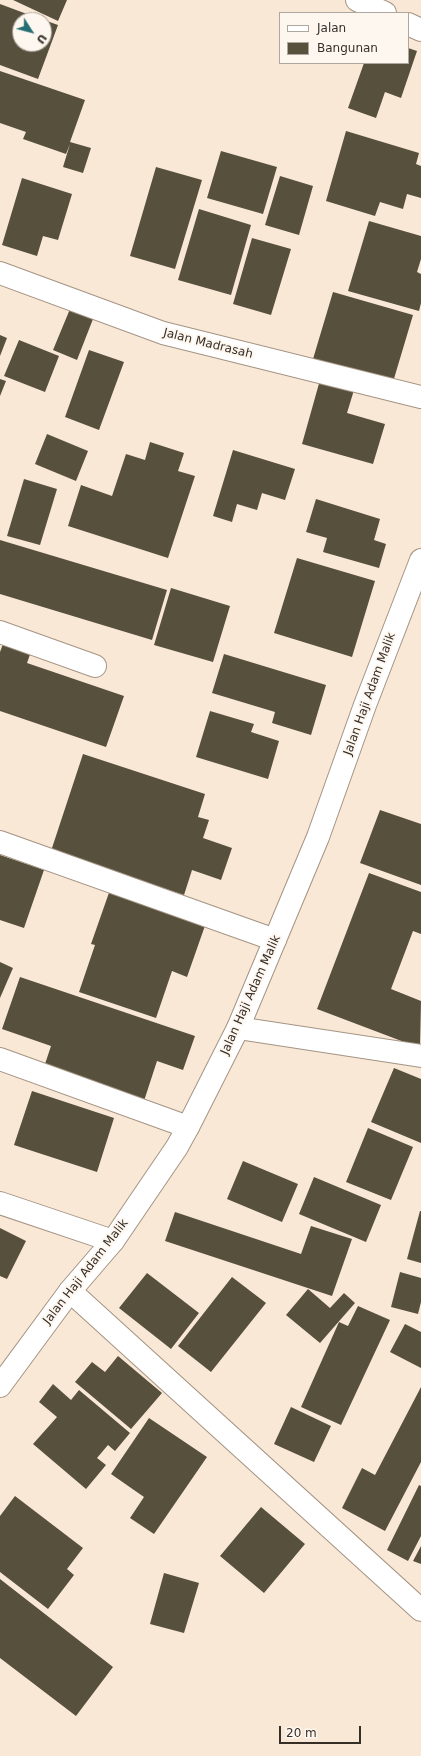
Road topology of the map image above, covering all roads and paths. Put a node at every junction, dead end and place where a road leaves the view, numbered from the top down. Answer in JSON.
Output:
{"nodes":[{"id":1,"x":357,"y":0,"type":"edge"},
{"id":2,"x":383,"y":12,"type":"edge"},
{"id":3,"x":409,"y":24,"type":"edge"},
{"id":4,"x":421,"y":30,"type":"edge"},
{"id":5,"x":0,"y":273,"type":"edge"},
{"id":6,"x":421,"y":397,"type":"edge"},
{"id":7,"x":421,"y":560,"type":"edge"},
{"id":8,"x":0,"y":632,"type":"edge"},
{"id":9,"x":95,"y":666,"type":"dead end"},
{"id":10,"x":0,"y":842,"type":"edge"},
{"id":11,"x":275,"y":940,"type":"junction"},
{"id":12,"x":238,"y":1028,"type":"junction"},
{"id":13,"x":421,"y":1056,"type":"edge"},
{"id":14,"x":0,"y":1059,"type":"edge"},
{"id":15,"x":188,"y":1127,"type":"junction"},
{"id":16,"x":0,"y":1203,"type":"edge"},
{"id":17,"x":113,"y":1241,"type":"junction"},
{"id":18,"x":70,"y":1291,"type":"junction"},
{"id":19,"x":0,"y":1386,"type":"edge"},
{"id":20,"x":421,"y":1610,"type":"edge"}],
"edges":[{"from":1,"to":2,"type":"street"},
{"from":3,"to":4,"type":"street"},
{"from":5,"to":6,"type":"street","name":"Jalan Madrasah"},
{"from":7,"to":11,"type":"street","name":"Jalan Haji Adam Malik"},
{"from":8,"to":9,"type":"street"},
{"from":10,"to":11,"type":"street"},
{"from":11,"to":12,"type":"street","name":"Jalan Haji Adam Malik"},
{"from":12,"to":13,"type":"street"},
{"from":12,"to":15,"type":"street","name":"Jalan Haji Adam Malik"},
{"from":14,"to":15,"type":"street"},
{"from":15,"to":17,"type":"street","name":"Jalan Haji Adam Malik"},
{"from":16,"to":17,"type":"street"},
{"from":17,"to":18,"type":"street","name":"Jalan Haji Adam Malik"},
{"from":18,"to":19,"type":"street","name":"Jalan Haji Adam Malik"},
{"from":18,"to":20,"type":"street"}]}
